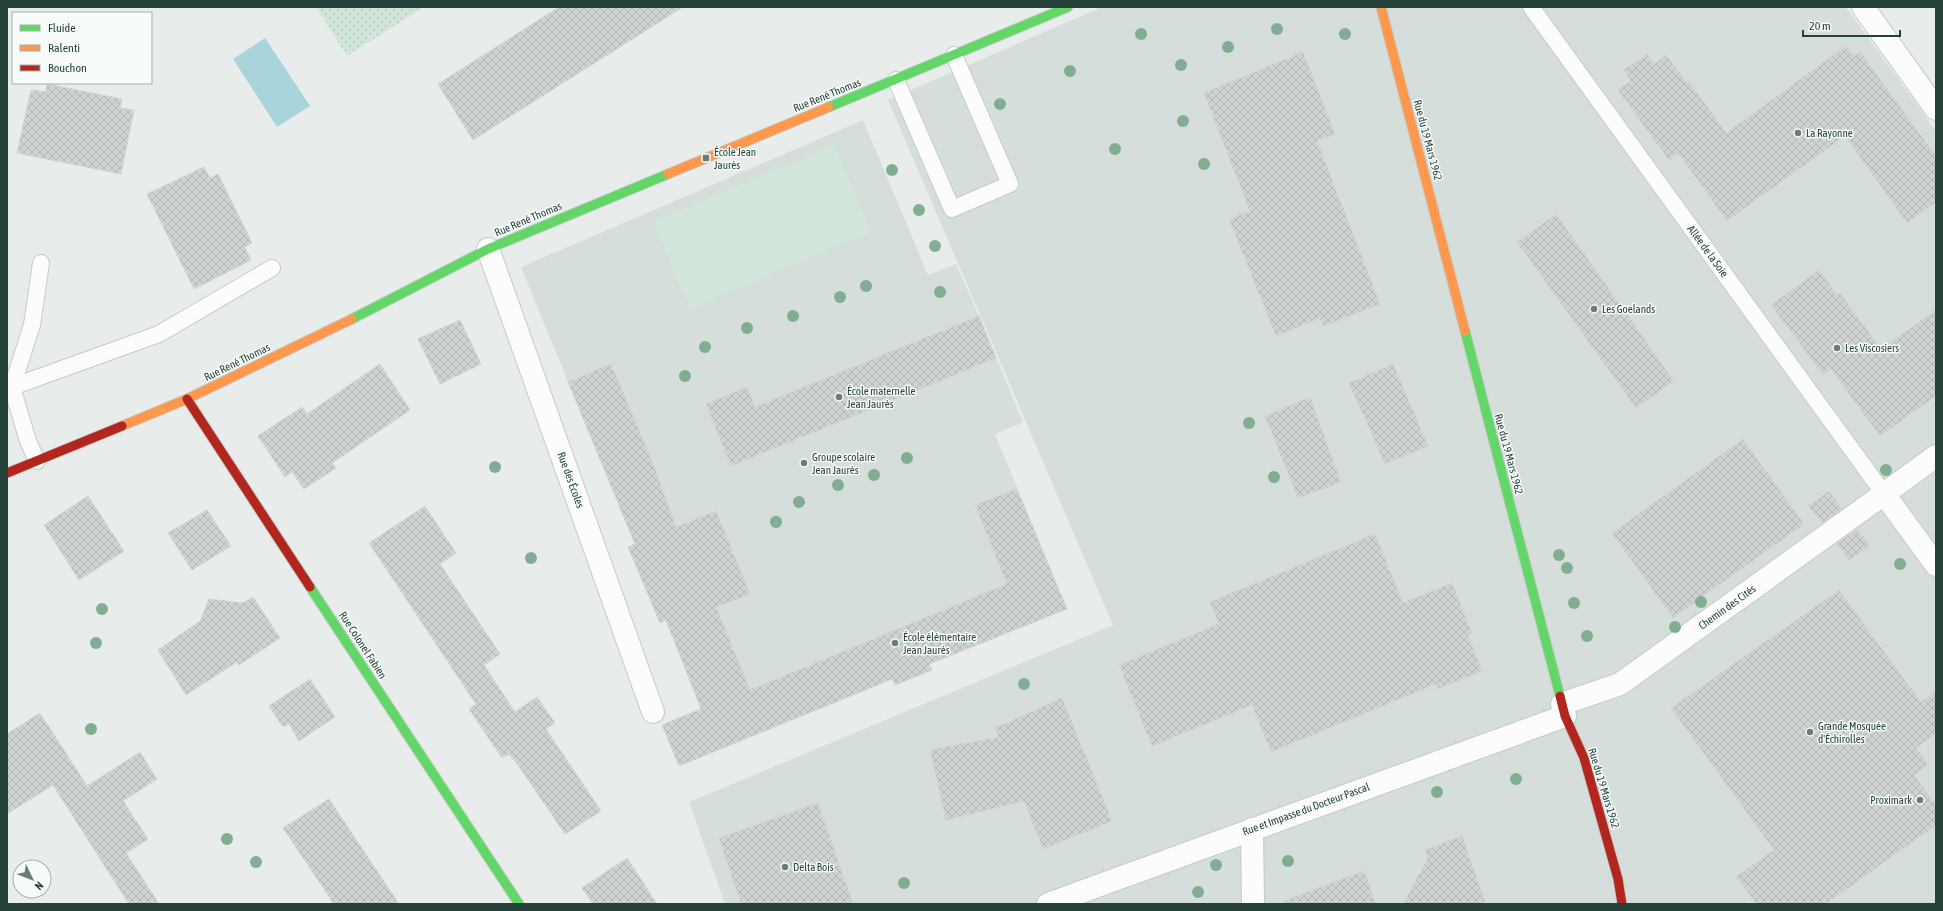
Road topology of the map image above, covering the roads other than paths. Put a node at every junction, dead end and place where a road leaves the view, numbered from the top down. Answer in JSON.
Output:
{"nodes":[{"id":1,"x":1068,"y":7,"type":"edge"},
{"id":2,"x":1381,"y":7,"type":"edge"},
{"id":3,"x":1531,"y":7,"type":"edge"},
{"id":4,"x":1863,"y":7,"type":"edge"},
{"id":5,"x":954,"y":55,"type":"junction"},
{"id":6,"x":896,"y":80,"type":"junction"},
{"id":7,"x":1936,"y":109,"type":"edge"},
{"id":8,"x":488,"y":249,"type":"junction"},
{"id":9,"x":41,"y":264,"type":"dead end"},
{"id":10,"x":272,"y":268,"type":"dead end"},
{"id":11,"x":12,"y":387,"type":"junction"},
{"id":12,"x":186,"y":399,"type":"junction"},
{"id":13,"x":1936,"y":456,"type":"edge"},
{"id":14,"x":37,"y":461,"type":"junction"},
{"id":15,"x":7,"y":473,"type":"edge"},
{"id":16,"x":1884,"y":494,"type":"junction"},
{"id":17,"x":1936,"y":564,"type":"edge"},
{"id":18,"x":1564,"y":710,"type":"junction"},
{"id":19,"x":653,"y":712,"type":"dead end"},
{"id":20,"x":1252,"y":829,"type":"junction"},
{"id":21,"x":519,"y":904,"type":"edge"},
{"id":22,"x":1048,"y":904,"type":"edge"},
{"id":23,"x":1253,"y":904,"type":"edge"},
{"id":24,"x":1622,"y":904,"type":"edge"}],
"edges":[{"from":1,"to":5,"type":"street","name":"Rue René Thomas"},
{"from":2,"to":18,"type":"street","name":"Rue du 19 Mars 1962"},
{"from":3,"to":16,"type":"lane","name":"Allée de la Soie"},
{"from":4,"to":7,"type":"street"},
{"from":5,"to":6,"type":"street","name":"Rue René Thomas"},
{"from":5,"to":6,"type":"lane"},
{"from":6,"to":8,"type":"street","name":"Rue René Thomas"},
{"from":8,"to":12,"type":"street","name":"Rue René Thomas"},
{"from":8,"to":19,"type":"street","name":"Rue des Écoles"},
{"from":9,"to":11,"type":"lane"},
{"from":10,"to":11,"type":"lane"},
{"from":11,"to":14,"type":"lane"},
{"from":12,"to":14,"type":"street","name":"Rue René Thomas"},
{"from":12,"to":21,"type":"street","name":"Rue Colonel Fabien"},
{"from":13,"to":16,"type":"street","name":"Chemin des Cités"},
{"from":14,"to":15,"type":"street","name":"Rue René Thomas"},
{"from":16,"to":17,"type":"street"},
{"from":16,"to":18,"type":"street","name":"Chemin des Cités"},
{"from":18,"to":20,"type":"street","name":"Rue et Impasse du Docteur Pascal"},
{"from":18,"to":24,"type":"street","name":"Rue du 19 Mars 1962"},
{"from":20,"to":22,"type":"street","name":"Rue et Impasse du Docteur Pascal"},
{"from":20,"to":23,"type":"street"}]}
